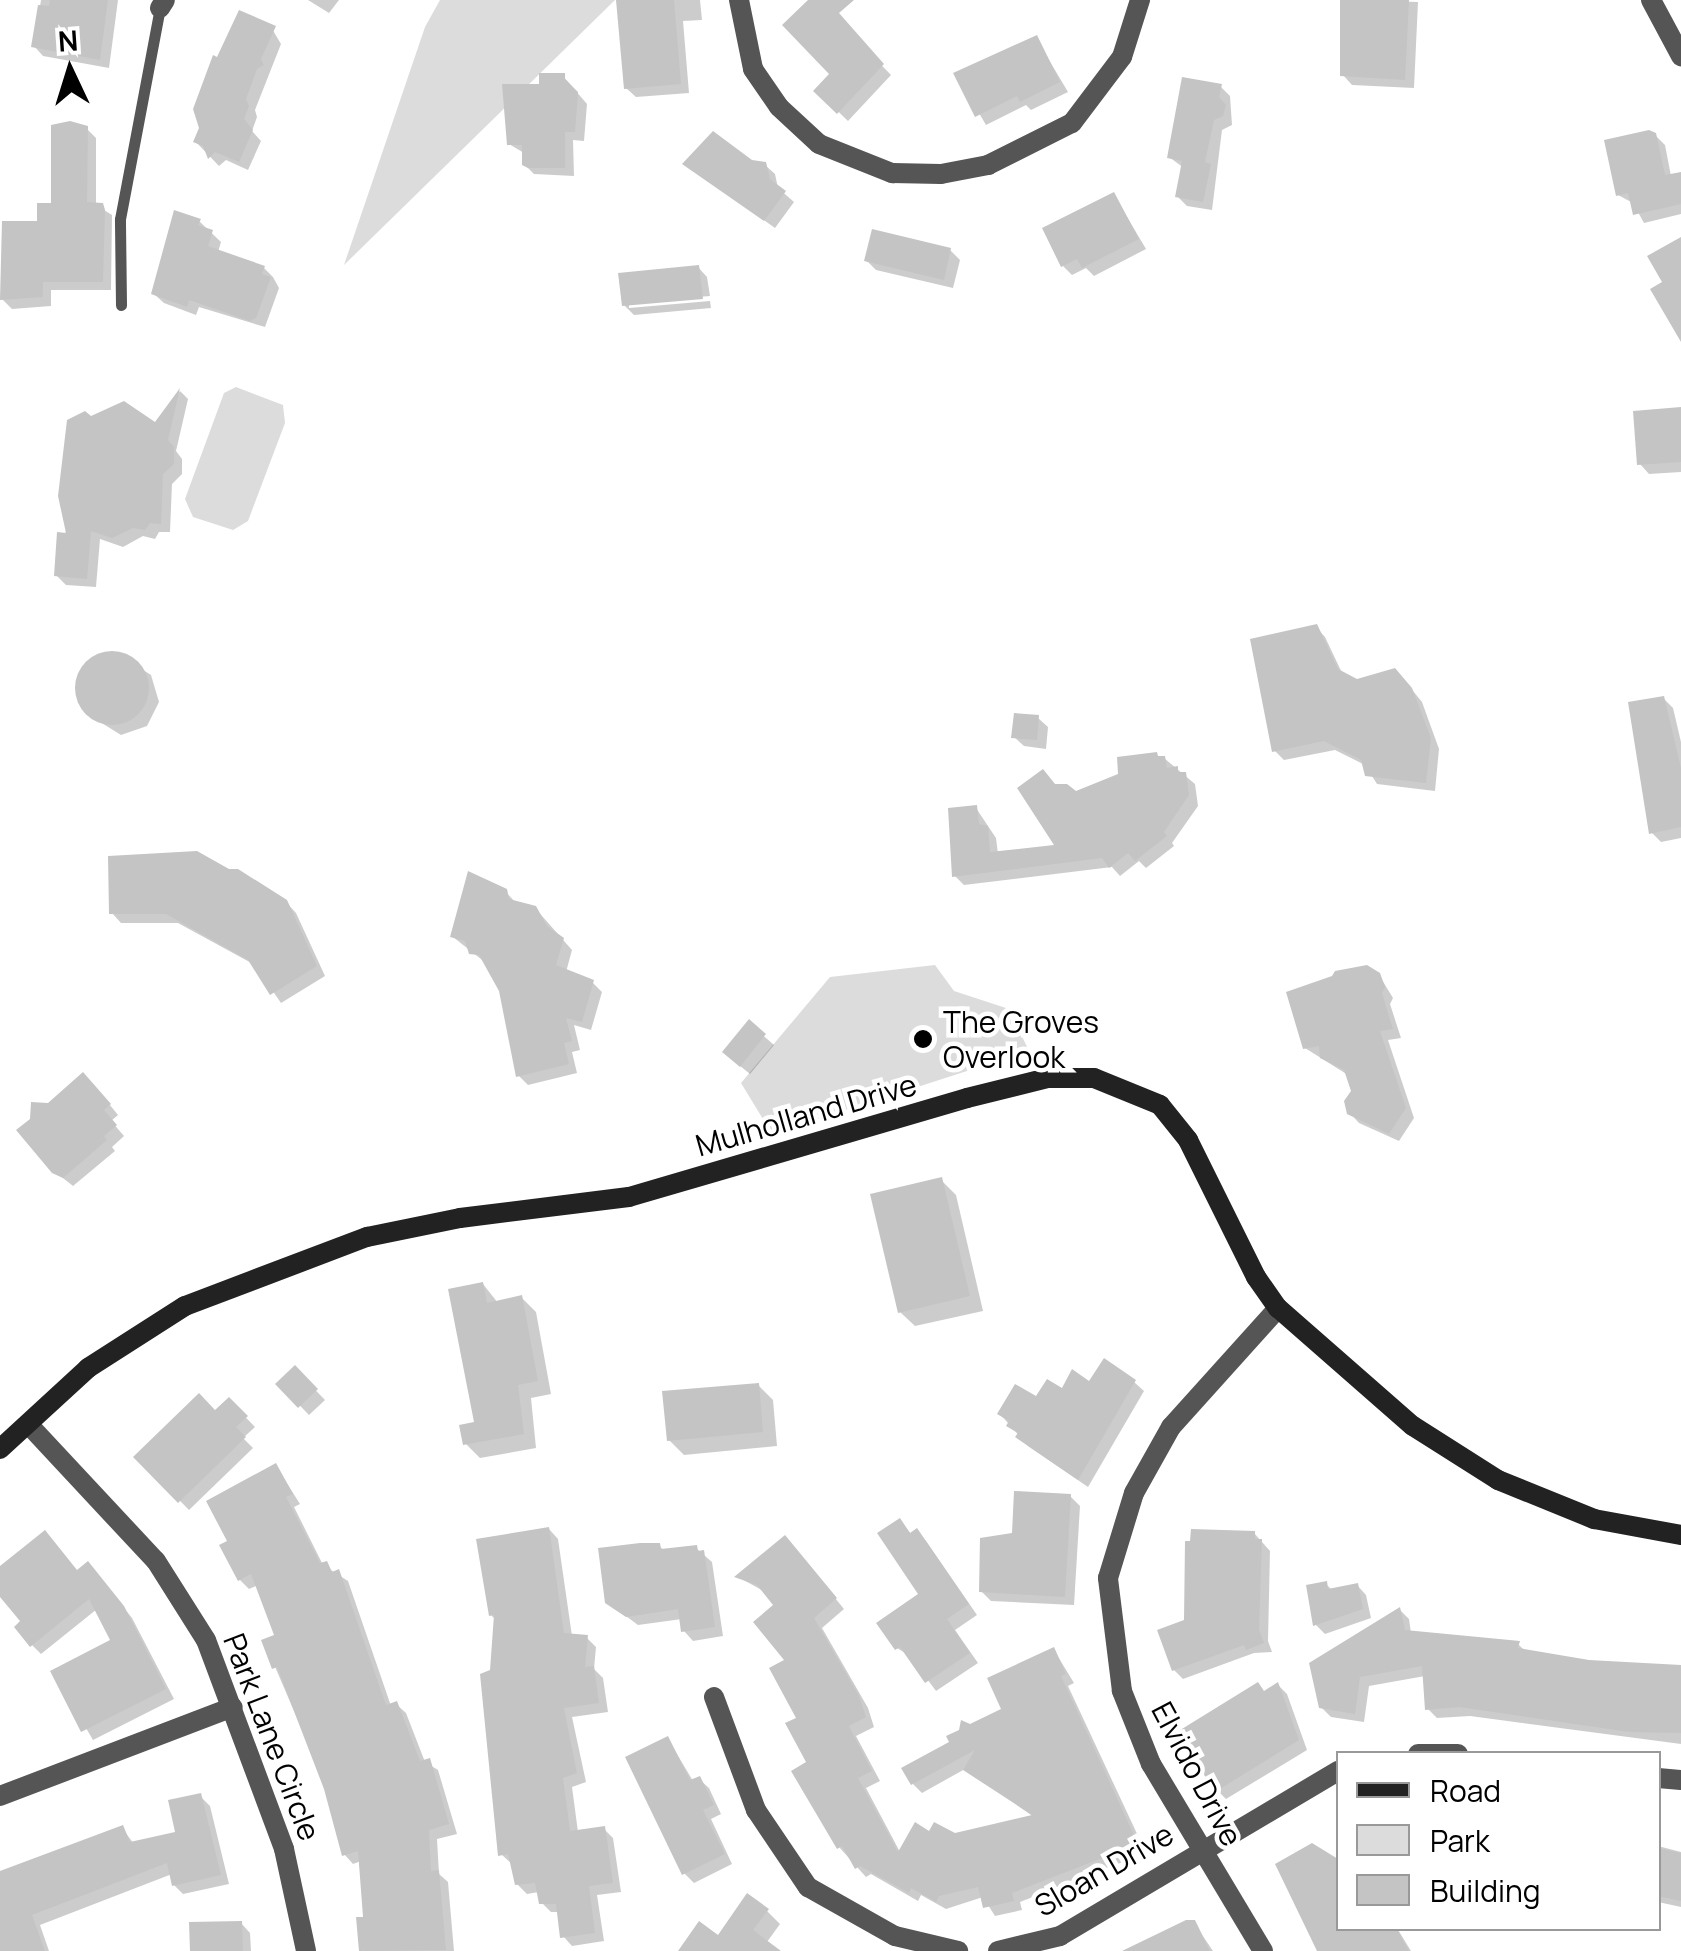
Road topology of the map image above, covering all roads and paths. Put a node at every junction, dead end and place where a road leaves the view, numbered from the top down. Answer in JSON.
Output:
{"nodes":[{"id":1,"x":739,"y":0,"type":"edge"},
{"id":2,"x":1140,"y":0,"type":"edge"},
{"id":3,"x":1650,"y":0,"type":"edge"},
{"id":4,"x":162,"y":4,"type":"edge"},
{"id":5,"x":1681,"y":56,"type":"edge"},
{"id":6,"x":122,"y":305,"type":"dead end"},
{"id":7,"x":1278,"y":1308,"type":"junction"},
{"id":8,"x":29,"y":1424,"type":"junction"},
{"id":9,"x":1,"y":1447,"type":"edge"},
{"id":10,"x":1681,"y":1535,"type":"edge"},
{"id":11,"x":714,"y":1697,"type":"dead end"},
{"id":12,"x":234,"y":1707,"type":"junction"},
{"id":13,"x":1336,"y":1772,"type":"edge"},
{"id":14,"x":0,"y":1796,"type":"edge"},
{"id":15,"x":1201,"y":1849,"type":"junction"},
{"id":16,"x":306,"y":1951,"type":"edge"},
{"id":17,"x":958,"y":1951,"type":"edge"},
{"id":18,"x":998,"y":1951,"type":"edge"},
{"id":19,"x":1263,"y":1951,"type":"edge"}],
"edges":[{"from":1,"to":2,"type":"street"},
{"from":3,"to":5,"type":"street"},
{"from":4,"to":6,"type":"lane"},
{"from":7,"to":8,"type":"main road","name":"Mulholland Drive"},
{"from":7,"to":10,"type":"main road","name":"Mulholland Drive"},
{"from":7,"to":15,"type":"street","name":"Elvido Drive"},
{"from":8,"to":9,"type":"main road","name":"Mulholland Drive"},
{"from":8,"to":12,"type":"street","name":"Park Lane Circle"},
{"from":11,"to":17,"type":"street"},
{"from":12,"to":14,"type":"street"},
{"from":12,"to":16,"type":"street","name":"Park Lane Circle"},
{"from":13,"to":15,"type":"street","name":"Sloan Drive"},
{"from":15,"to":18,"type":"street","name":"Sloan Drive"},
{"from":15,"to":19,"type":"street","name":"Elvido Drive"}]}
